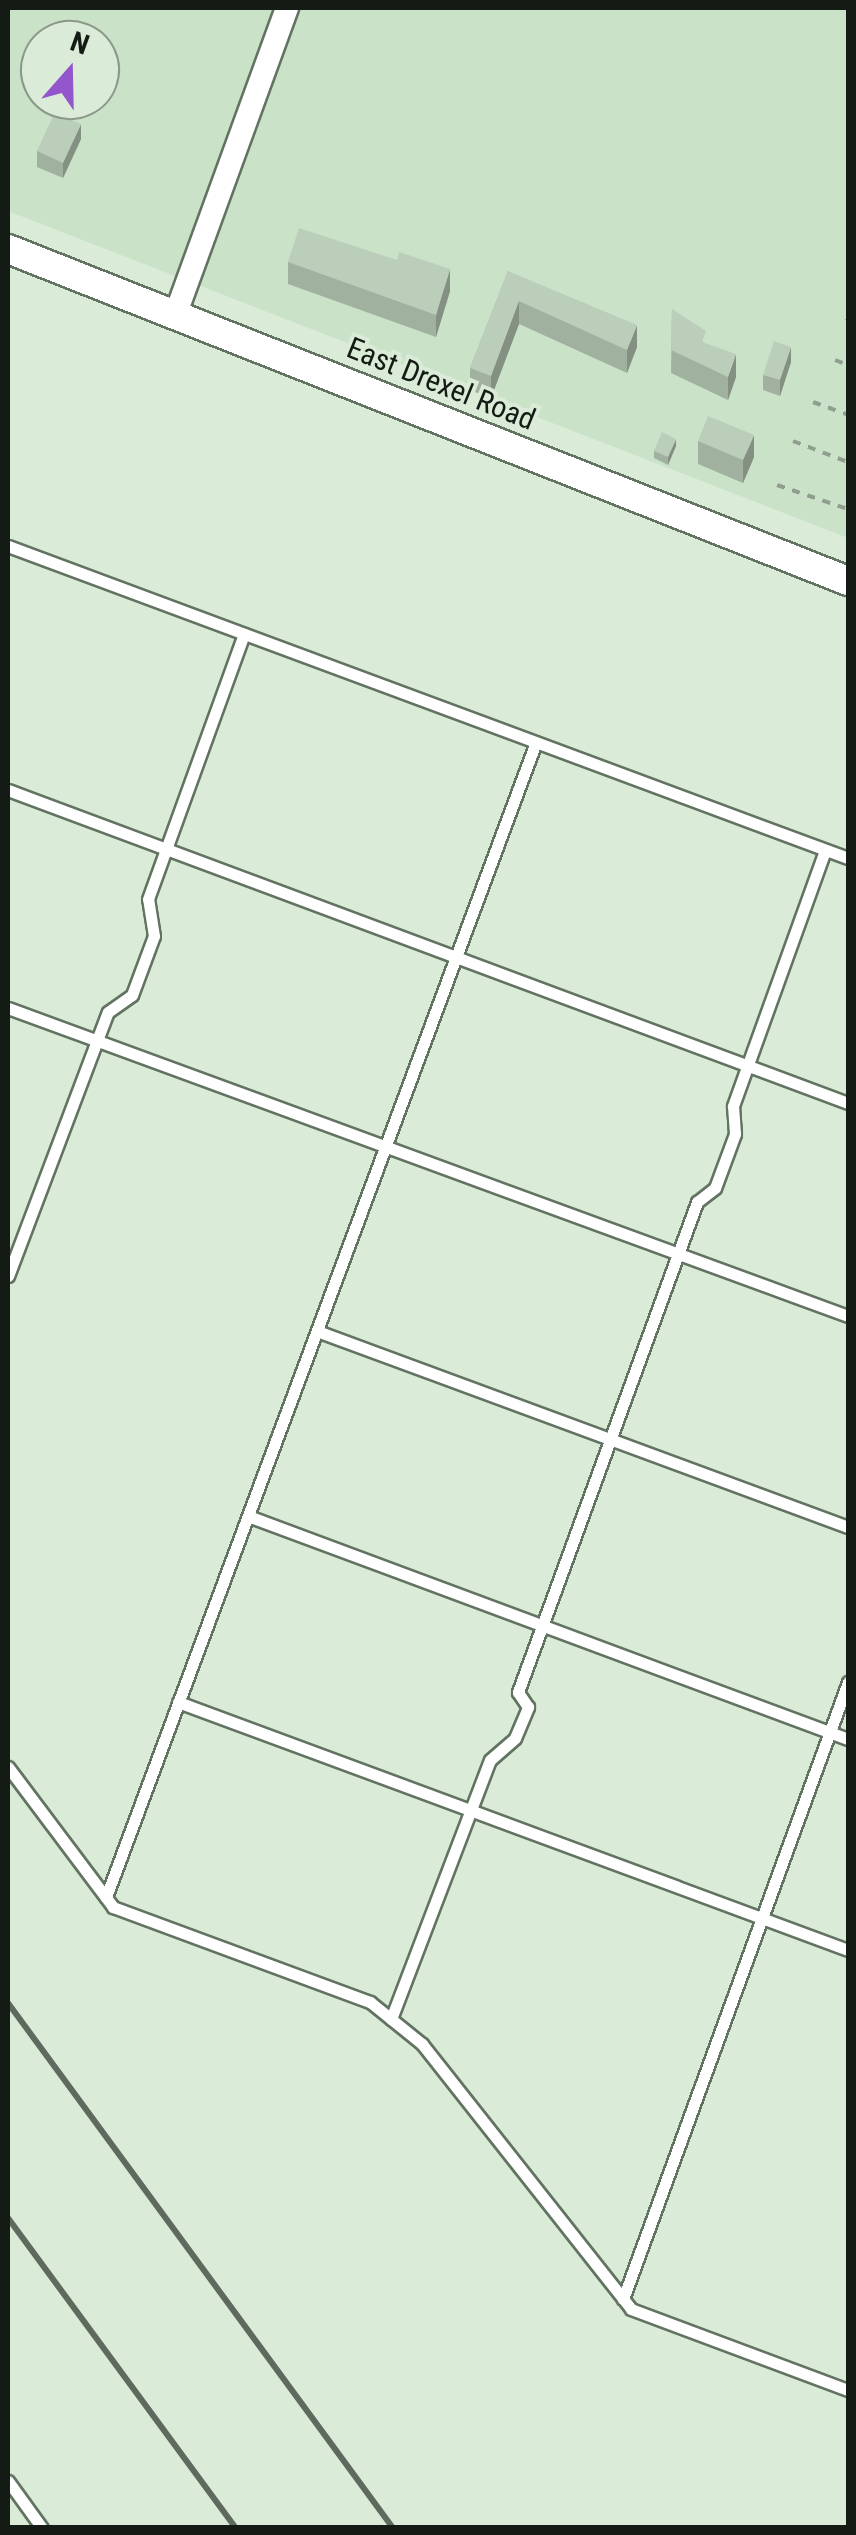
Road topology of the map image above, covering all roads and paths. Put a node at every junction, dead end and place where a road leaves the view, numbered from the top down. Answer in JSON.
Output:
{"nodes":[{"id":1,"x":287,"y":8,"type":"edge"},
{"id":2,"x":8,"y":249,"type":"edge"},
{"id":3,"x":176,"y":313,"type":"junction"},
{"id":4,"x":835,"y":360,"type":"dead end"},
{"id":5,"x":848,"y":365,"type":"edge"},
{"id":6,"x":813,"y":402,"type":"dead end"},
{"id":7,"x":848,"y":415,"type":"edge"},
{"id":8,"x":793,"y":441,"type":"dead end"},
{"id":9,"x":848,"y":462,"type":"edge"},
{"id":10,"x":776,"y":485,"type":"dead end"},
{"id":11,"x":848,"y":510,"type":"edge"},
{"id":12,"x":8,"y":546,"type":"edge"},
{"id":13,"x":848,"y":581,"type":"edge"},
{"id":14,"x":244,"y":634,"type":"junction"},
{"id":15,"x":536,"y":742,"type":"junction"},
{"id":16,"x":8,"y":790,"type":"edge"},
{"id":17,"x":166,"y":849,"type":"junction"},
{"id":18,"x":826,"y":850,"type":"junction"},
{"id":19,"x":848,"y":858,"type":"edge"},
{"id":20,"x":456,"y":957,"type":"junction"},
{"id":21,"x":8,"y":1008,"type":"edge"},
{"id":22,"x":97,"y":1041,"type":"junction"},
{"id":23,"x":748,"y":1066,"type":"junction"},
{"id":24,"x":848,"y":1103,"type":"edge"},
{"id":25,"x":386,"y":1147,"type":"junction"},
{"id":26,"x":678,"y":1254,"type":"junction"},
{"id":27,"x":8,"y":1276,"type":"edge"},
{"id":28,"x":848,"y":1316,"type":"edge"},
{"id":29,"x":317,"y":1331,"type":"junction"},
{"id":30,"x":610,"y":1439,"type":"junction"},
{"id":31,"x":248,"y":1516,"type":"junction"},
{"id":32,"x":848,"y":1527,"type":"edge"},
{"id":33,"x":542,"y":1625,"type":"junction"},
{"id":34,"x":848,"y":1682,"type":"edge"},
{"id":35,"x":178,"y":1702,"type":"junction"},
{"id":36,"x":830,"y":1732,"type":"junction"},
{"id":37,"x":848,"y":1739,"type":"edge"},
{"id":38,"x":8,"y":1767,"type":"edge"},
{"id":39,"x":471,"y":1810,"type":"junction"},
{"id":40,"x":106,"y":1897,"type":"junction"},
{"id":41,"x":762,"y":1918,"type":"junction"},
{"id":42,"x":848,"y":1950,"type":"edge"},
{"id":43,"x":391,"y":2019,"type":"junction"},
{"id":44,"x":622,"y":2299,"type":"junction"},
{"id":45,"x":848,"y":2390,"type":"edge"},
{"id":46,"x":8,"y":2480,"type":"edge"},
{"id":47,"x":42,"y":2528,"type":"edge"}],
"edges":[{"from":1,"to":3,"type":"street"},
{"from":2,"to":3,"type":"street","name":"East Drexel Road"},
{"from":3,"to":13,"type":"street","name":"East Drexel Road"},
{"from":4,"to":5,"type":"path"},
{"from":6,"to":7,"type":"path"},
{"from":8,"to":9,"type":"path"},
{"from":10,"to":11,"type":"path"},
{"from":12,"to":14,"type":"lane"},
{"from":14,"to":15,"type":"lane"},
{"from":14,"to":17,"type":"lane"},
{"from":15,"to":18,"type":"lane"},
{"from":15,"to":20,"type":"lane"},
{"from":16,"to":17,"type":"lane"},
{"from":17,"to":20,"type":"lane"},
{"from":17,"to":22,"type":"lane"},
{"from":18,"to":19,"type":"lane"},
{"from":18,"to":23,"type":"lane"},
{"from":20,"to":23,"type":"lane"},
{"from":20,"to":25,"type":"lane"},
{"from":21,"to":22,"type":"lane"},
{"from":22,"to":25,"type":"lane"},
{"from":22,"to":27,"type":"lane"},
{"from":23,"to":24,"type":"lane"},
{"from":23,"to":26,"type":"lane"},
{"from":25,"to":26,"type":"lane"},
{"from":25,"to":29,"type":"lane"},
{"from":26,"to":28,"type":"lane"},
{"from":26,"to":30,"type":"lane"},
{"from":29,"to":30,"type":"lane"},
{"from":29,"to":31,"type":"lane"},
{"from":30,"to":32,"type":"lane"},
{"from":30,"to":33,"type":"lane"},
{"from":31,"to":33,"type":"lane"},
{"from":31,"to":35,"type":"lane"},
{"from":33,"to":36,"type":"lane"},
{"from":33,"to":39,"type":"lane"},
{"from":34,"to":36,"type":"lane"},
{"from":35,"to":39,"type":"lane"},
{"from":35,"to":40,"type":"lane"},
{"from":36,"to":37,"type":"lane"},
{"from":36,"to":41,"type":"lane"},
{"from":38,"to":40,"type":"lane"},
{"from":39,"to":41,"type":"lane"},
{"from":39,"to":43,"type":"lane"},
{"from":40,"to":43,"type":"lane"},
{"from":41,"to":42,"type":"lane"},
{"from":41,"to":44,"type":"lane"},
{"from":43,"to":44,"type":"lane"},
{"from":44,"to":45,"type":"lane"},
{"from":46,"to":47,"type":"lane"}]}
